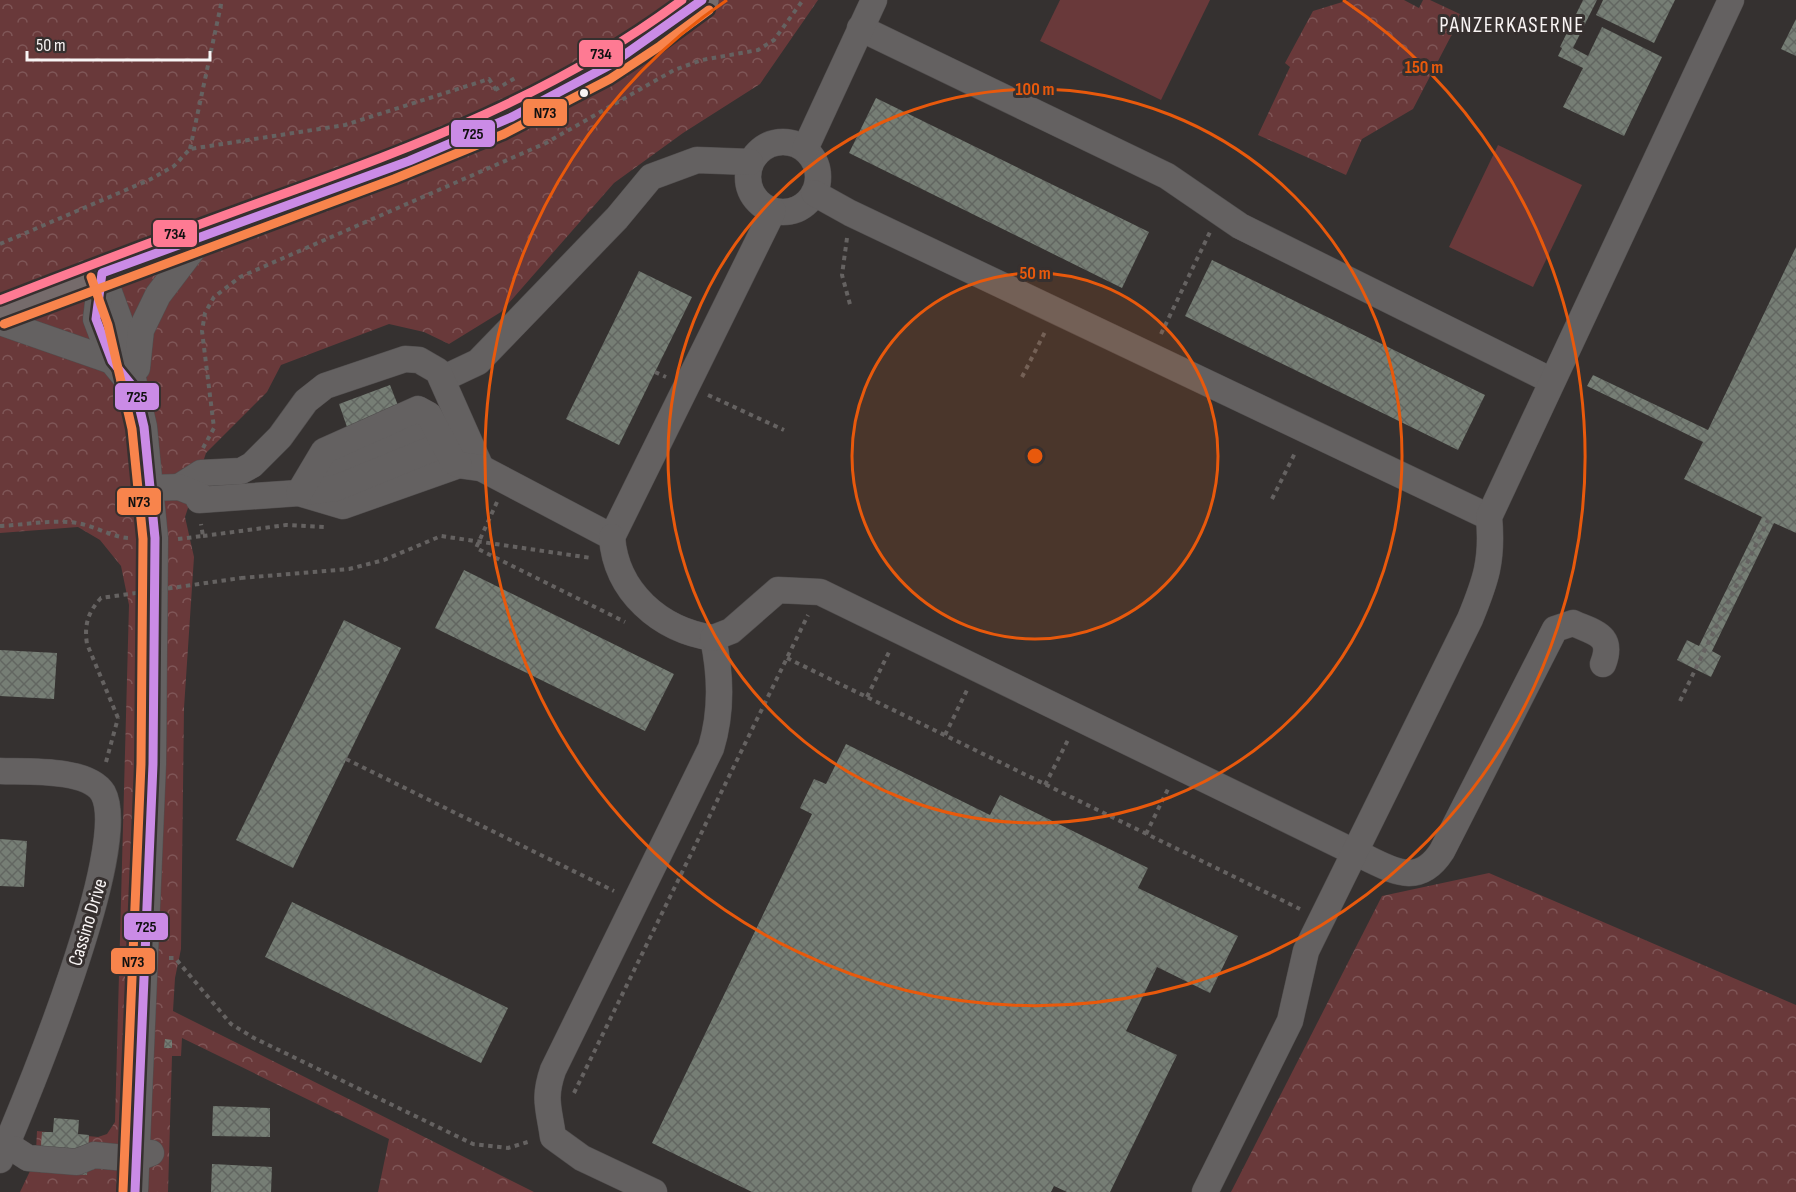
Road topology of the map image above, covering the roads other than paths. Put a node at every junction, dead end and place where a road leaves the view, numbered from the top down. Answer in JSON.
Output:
{"nodes":[{"id":1,"x":702,"y":0,"type":"edge"},
{"id":2,"x":874,"y":0,"type":"edge"},
{"id":3,"x":1731,"y":0,"type":"edge"},
{"id":4,"x":860,"y":28,"type":"junction"},
{"id":5,"x":805,"y":149,"type":"junction"},
{"id":6,"x":750,"y":162,"type":"junction"},
{"id":7,"x":814,"y":193,"type":"junction"},
{"id":8,"x":773,"y":211,"type":"junction"},
{"id":9,"x":203,"y":236,"type":"junction"},
{"id":10,"x":102,"y":273,"type":"junction"},
{"id":11,"x":0,"y":313,"type":"edge"},
{"id":12,"x":0,"y":322,"type":"edge"},
{"id":13,"x":112,"y":361,"type":"junction"},
{"id":14,"x":442,"y":380,"type":"junction"},
{"id":15,"x":1552,"y":381,"type":"junction"},
{"id":16,"x":135,"y":389,"type":"junction"},
{"id":17,"x":440,"y":435,"type":"junction"},
{"id":18,"x":470,"y":467,"type":"junction"},
{"id":19,"x":151,"y":488,"type":"junction"},
{"id":20,"x":299,"y":493,"type":"junction"},
{"id":21,"x":189,"y":494,"type":"junction"},
{"id":22,"x":1489,"y":517,"type":"junction"},
{"id":23,"x":613,"y":546,"type":"junction"},
{"id":24,"x":713,"y":638,"type":"junction"},
{"id":25,"x":1603,"y":664,"type":"dead end"},
{"id":26,"x":0,"y":771,"type":"edge"},
{"id":27,"x":1356,"y":853,"type":"junction"},
{"id":28,"x":5,"y":1152,"type":"edge"},
{"id":29,"x":144,"y":1156,"type":"junction"},
{"id":30,"x":135,"y":1192,"type":"edge"},
{"id":31,"x":654,"y":1192,"type":"edge"},
{"id":32,"x":1205,"y":1192,"type":"edge"}],
"edges":[{"from":1,"to":9,"type":"main road"},
{"from":2,"to":4,"type":"street"},
{"from":3,"to":15,"type":"street"},
{"from":4,"to":5,"type":"street"},
{"from":4,"to":15,"type":"street"},
{"from":5,"to":6,"type":"street"},
{"from":5,"to":7,"type":"street"},
{"from":6,"to":8,"type":"street"},
{"from":6,"to":14,"type":"street"},
{"from":7,"to":8,"type":"street"},
{"from":7,"to":22,"type":"street"},
{"from":8,"to":23,"type":"street"},
{"from":9,"to":10,"type":"main road"},
{"from":9,"to":16,"type":"street"},
{"from":10,"to":11,"type":"main road"},
{"from":10,"to":13,"type":"street"},
{"from":10,"to":16,"type":"street"},
{"from":12,"to":13,"type":"street"},
{"from":13,"to":16,"type":"street"},
{"from":14,"to":18,"type":"street"},
{"from":14,"to":21,"type":"street"},
{"from":15,"to":22,"type":"street"},
{"from":16,"to":19,"type":"street"},
{"from":17,"to":18,"type":"street"},
{"from":17,"to":20,"type":"street"},
{"from":17,"to":20,"type":"street"},
{"from":18,"to":20,"type":"street"},
{"from":18,"to":23,"type":"street"},
{"from":19,"to":21,"type":"street"},
{"from":19,"to":29,"type":"street"},
{"from":20,"to":21,"type":"street"},
{"from":22,"to":27,"type":"street"},
{"from":23,"to":24,"type":"street"},
{"from":24,"to":27,"type":"street"},
{"from":24,"to":31,"type":"street"},
{"from":25,"to":27,"type":"street"},
{"from":26,"to":28,"type":"street","name":"Cassino Drive"},
{"from":27,"to":32,"type":"street"},
{"from":28,"to":29,"type":"street"},
{"from":29,"to":30,"type":"street"}]}
